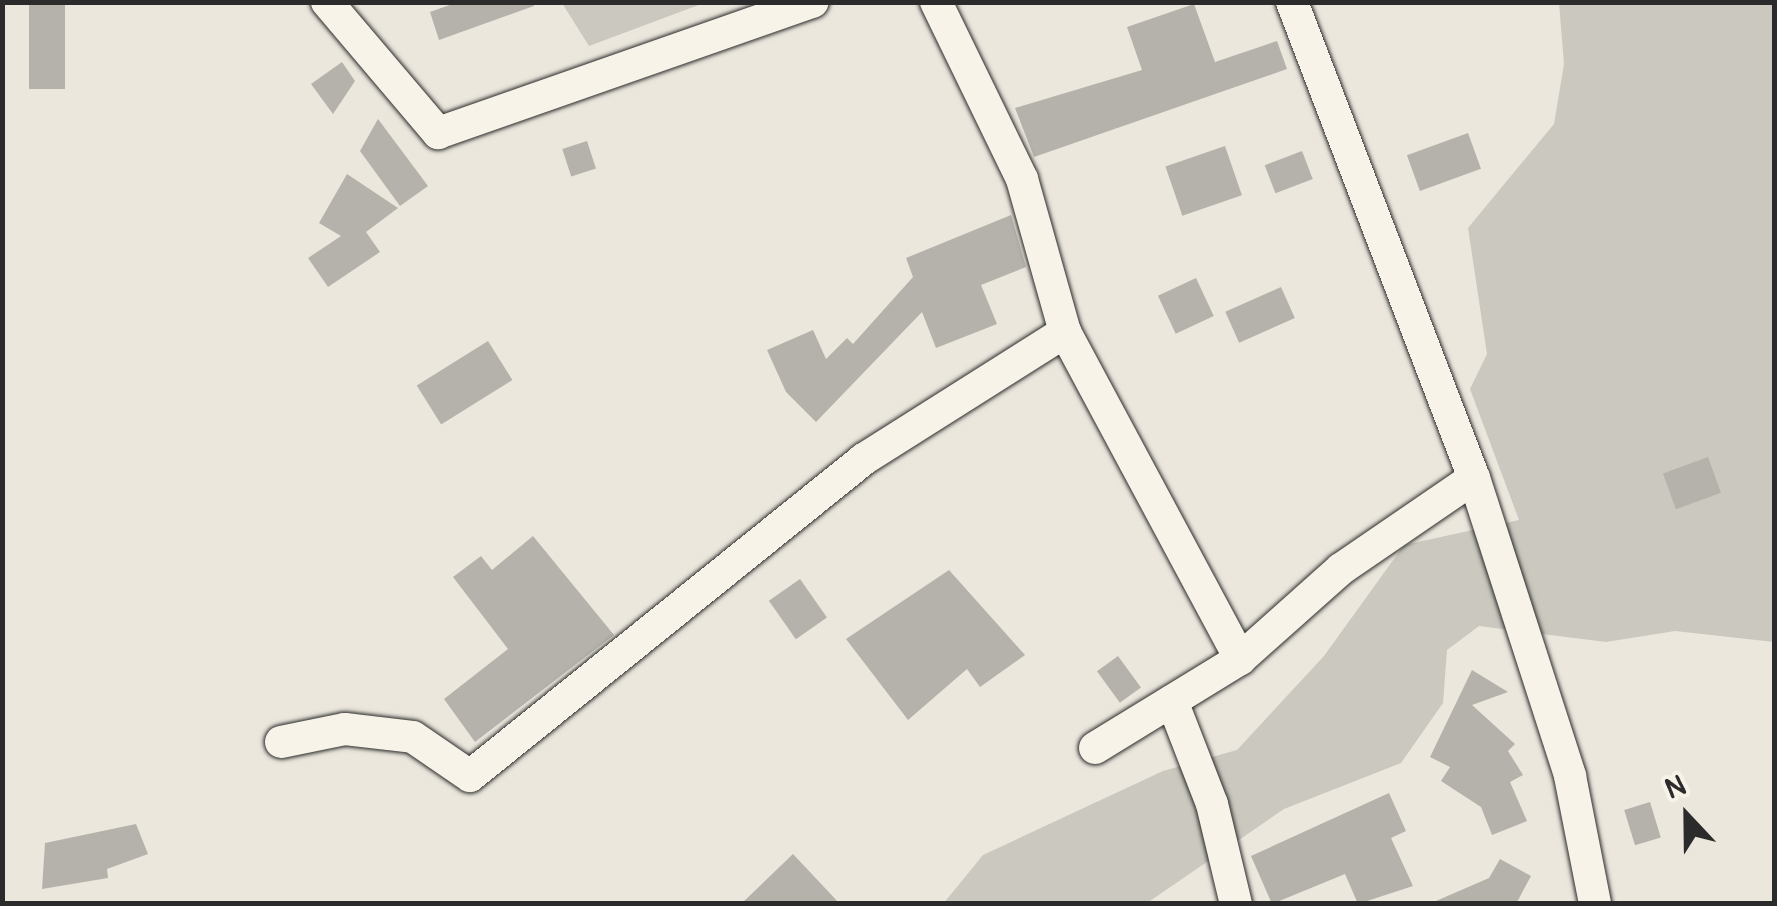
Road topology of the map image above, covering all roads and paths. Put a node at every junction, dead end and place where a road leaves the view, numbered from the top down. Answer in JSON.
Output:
{"nodes":[{"id":1,"x":327,"y":2,"type":"edge"},
{"id":2,"x":813,"y":2,"type":"edge"},
{"id":3,"x":936,"y":2,"type":"edge"},
{"id":4,"x":1292,"y":2,"type":"edge"},
{"id":5,"x":1064,"y":332,"type":"junction"},
{"id":6,"x":1474,"y":478,"type":"junction"},
{"id":7,"x":1240,"y":659,"type":"junction"},
{"id":8,"x":1172,"y":701,"type":"junction"},
{"id":9,"x":281,"y":742,"type":"dead end"},
{"id":10,"x":1094,"y":748,"type":"dead end"},
{"id":11,"x":1236,"y":904,"type":"edge"},
{"id":12,"x":1595,"y":904,"type":"edge"}],
"edges":[{"from":1,"to":2,"type":"street"},
{"from":3,"to":5,"type":"street"},
{"from":4,"to":6,"type":"street"},
{"from":5,"to":7,"type":"street"},
{"from":5,"to":9,"type":"street"},
{"from":6,"to":7,"type":"street"},
{"from":6,"to":12,"type":"street"},
{"from":7,"to":8,"type":"street"},
{"from":8,"to":10,"type":"street"},
{"from":8,"to":11,"type":"street"}]}
